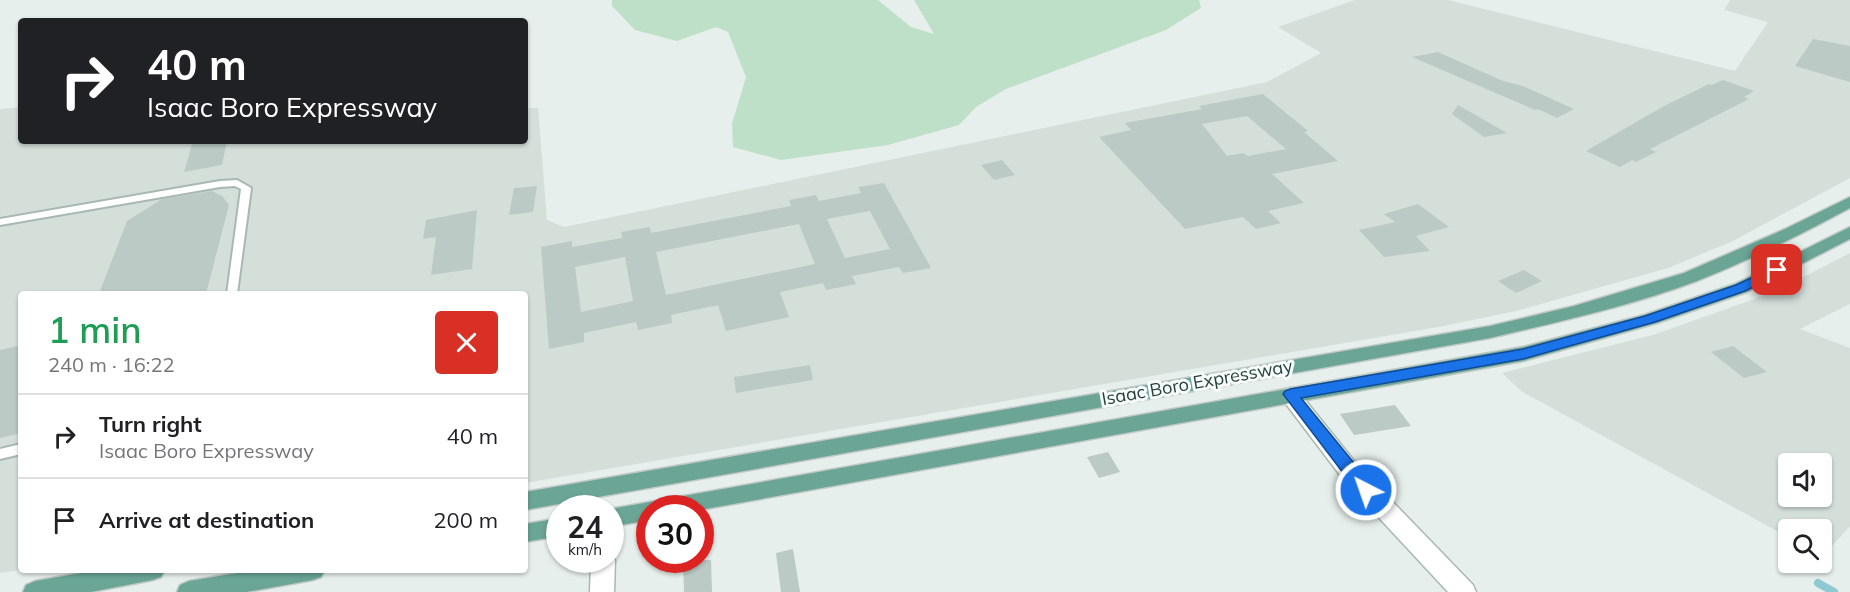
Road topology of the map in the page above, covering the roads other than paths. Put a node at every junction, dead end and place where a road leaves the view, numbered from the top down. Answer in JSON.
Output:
{"nodes":[{"id":1,"x":1850,"y":202,"type":"edge"},
{"id":2,"x":0,"y":222,"type":"edge"},
{"id":3,"x":1850,"y":232,"type":"edge"},
{"id":4,"x":232,"y":291,"type":"edge"},
{"id":5,"x":1290,"y":394,"type":"junction"},
{"id":6,"x":18,"y":450,"type":"edge"},
{"id":7,"x":0,"y":454,"type":"edge"},
{"id":8,"x":714,"y":498,"type":"edge"},
{"id":9,"x":528,"y":500,"type":"edge"},
{"id":10,"x":546,"y":529,"type":"edge"},
{"id":11,"x":528,"y":532,"type":"edge"},
{"id":12,"x":137,"y":573,"type":"edge"},
{"id":13,"x":296,"y":573,"type":"edge"},
{"id":14,"x":603,"y":573,"type":"edge"},
{"id":15,"x":35,"y":592,"type":"edge"},
{"id":16,"x":189,"y":592,"type":"edge"},
{"id":17,"x":602,"y":592,"type":"edge"},
{"id":18,"x":1464,"y":592,"type":"edge"}],
"edges":[{"from":1,"to":9,"type":"main road","name":"Isaac Boro Expressway"},
{"from":2,"to":4,"type":"lane"},
{"from":3,"to":5,"type":"main road","name":"Isaac Boro Expressway"},
{"from":5,"to":8,"type":"main road","name":"Isaac Boro Expressway"},
{"from":5,"to":18,"type":"street"},
{"from":6,"to":7,"type":"lane"},
{"from":10,"to":11,"type":"main road"},
{"from":12,"to":15,"type":"main road"},
{"from":13,"to":16,"type":"main road"},
{"from":14,"to":17,"type":"street"}]}
